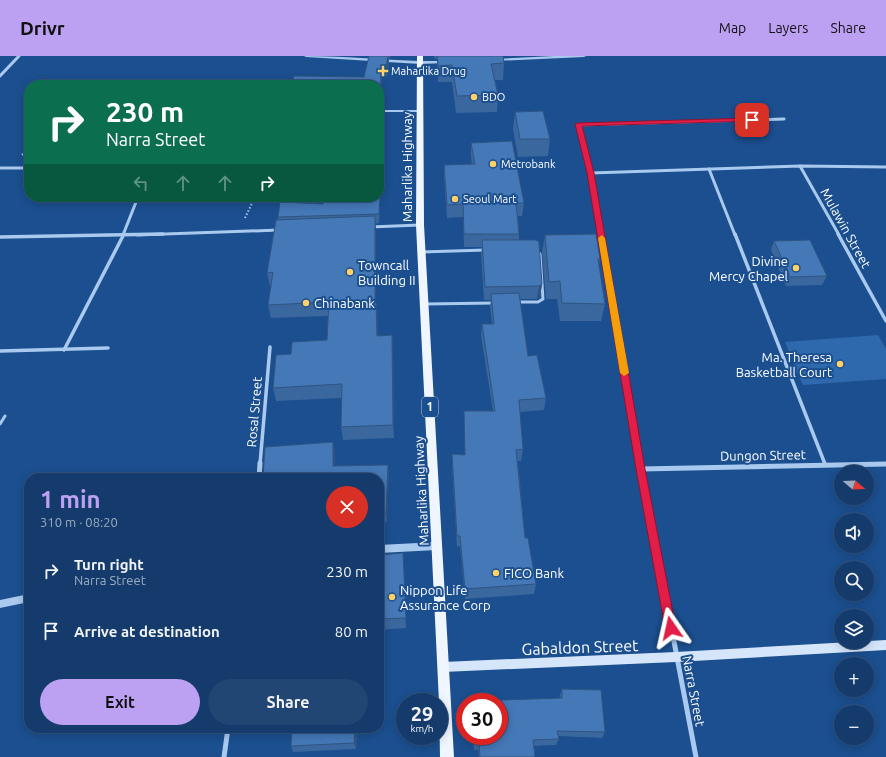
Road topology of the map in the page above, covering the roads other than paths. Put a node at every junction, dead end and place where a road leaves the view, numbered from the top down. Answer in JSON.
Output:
{"nodes":[{"id":1,"x":19,"y":56,"type":"edge"},
{"id":2,"x":306,"y":56,"type":"edge"},
{"id":3,"x":584,"y":56,"type":"edge"},
{"id":4,"x":420,"y":59,"type":"edge"},
{"id":5,"x":491,"y":61,"type":"edge"},
{"id":6,"x":452,"y":62,"type":"edge"},
{"id":7,"x":0,"y":76,"type":"edge"},
{"id":8,"x":420,"y":110,"type":"junction"},
{"id":9,"x":384,"y":111,"type":"edge"},
{"id":10,"x":784,"y":119,"type":"dead end"},
{"id":11,"x":800,"y":166,"type":"junction"},
{"id":12,"x":886,"y":167,"type":"edge"},
{"id":13,"x":0,"y":168,"type":"edge"},
{"id":14,"x":24,"y":168,"type":"edge"},
{"id":15,"x":709,"y":169,"type":"junction"},
{"id":16,"x":591,"y":173,"type":"junction"},
{"id":17,"x":136,"y":202,"type":"edge"},
{"id":18,"x":420,"y":225,"type":"junction"},
{"id":19,"x":365,"y":227,"type":"edge"},
{"id":20,"x":286,"y":230,"type":"edge"},
{"id":21,"x":123,"y":236,"type":"junction"},
{"id":22,"x":0,"y":237,"type":"edge"},
{"id":23,"x":533,"y":249,"type":"edge"},
{"id":24,"x":493,"y":250,"type":"edge"},
{"id":25,"x":421,"y":252,"type":"junction"},
{"id":26,"x":516,"y":302,"type":"edge"},
{"id":27,"x":500,"y":303,"type":"edge"},
{"id":28,"x":424,"y":304,"type":"junction"},
{"id":29,"x":886,"y":321,"type":"edge"},
{"id":30,"x":270,"y":347,"type":"dead end"},
{"id":31,"x":108,"y":348,"type":"dead end"},
{"id":32,"x":64,"y":350,"type":"junction"},
{"id":33,"x":0,"y":351,"type":"edge"},
{"id":34,"x":5,"y":416,"type":"dead end"},
{"id":35,"x":0,"y":424,"type":"edge"},
{"id":36,"x":825,"y":464,"type":"junction"},
{"id":37,"x":886,"y":464,"type":"edge"},
{"id":38,"x":641,"y":469,"type":"junction"},
{"id":39,"x":259,"y":473,"type":"edge"},
{"id":40,"x":437,"y":546,"type":"junction"},
{"id":41,"x":384,"y":549,"type":"edge"},
{"id":42,"x":24,"y":599,"type":"edge"},
{"id":43,"x":0,"y":604,"type":"edge"},
{"id":44,"x":886,"y":645,"type":"edge"},
{"id":45,"x":676,"y":657,"type":"junction"},
{"id":46,"x":443,"y":667,"type":"junction"},
{"id":47,"x":227,"y":733,"type":"edge"},
{"id":48,"x":224,"y":757,"type":"edge"},
{"id":49,"x":447,"y":757,"type":"edge"},
{"id":50,"x":696,"y":757,"type":"edge"}],
"edges":[{"from":1,"to":7,"type":"street"},
{"from":2,"to":4,"type":"street"},
{"from":3,"to":5,"type":"street"},
{"from":4,"to":6,"type":"street"},
{"from":4,"to":8,"type":"main road","name":"Maharlika Highway","number":"1"},
{"from":8,"to":9,"type":"lane"},
{"from":8,"to":18,"type":"main road","name":"Maharlika Highway","number":"1"},
{"from":10,"to":16,"type":"street","name":"Narra Street"},
{"from":11,"to":12,"type":"street"},
{"from":11,"to":15,"type":"street"},
{"from":11,"to":29,"type":"street","name":"Mulawin Street"},
{"from":13,"to":14,"type":"street"},
{"from":15,"to":16,"type":"street"},
{"from":15,"to":36,"type":"street"},
{"from":16,"to":38,"type":"street","name":"Narra Street"},
{"from":17,"to":21,"type":"street"},
{"from":18,"to":19,"type":"street"},
{"from":18,"to":25,"type":"main road","name":"Maharlika Highway","number":"1"},
{"from":20,"to":21,"type":"street"},
{"from":21,"to":22,"type":"street"},
{"from":21,"to":32,"type":"street"},
{"from":23,"to":26,"type":"lane"},
{"from":24,"to":25,"type":"lane"},
{"from":25,"to":28,"type":"main road","name":"Maharlika Highway","number":"1"},
{"from":27,"to":28,"type":"lane"},
{"from":28,"to":40,"type":"main road","name":"Maharlika Highway","number":"1"},
{"from":30,"to":39,"type":"street","name":"Rosal Street"},
{"from":31,"to":32,"type":"street"},
{"from":32,"to":33,"type":"street"},
{"from":34,"to":35,"type":"lane"},
{"from":36,"to":37,"type":"street","name":"Dungon Street"},
{"from":36,"to":38,"type":"street","name":"Dungon Street"},
{"from":38,"to":45,"type":"street","name":"Narra Street"},
{"from":40,"to":41,"type":"street"},
{"from":40,"to":46,"type":"main road","name":"Maharlika Highway","number":"1"},
{"from":42,"to":43,"type":"street"},
{"from":44,"to":45,"type":"main road","name":"Gabaldon Street"},
{"from":45,"to":46,"type":"main road","name":"Gabaldon Street"},
{"from":45,"to":50,"type":"street","name":"Narra Street"},
{"from":46,"to":49,"type":"main road","name":"Maharlika Highway","number":"1"},
{"from":47,"to":48,"type":"street"}]}
